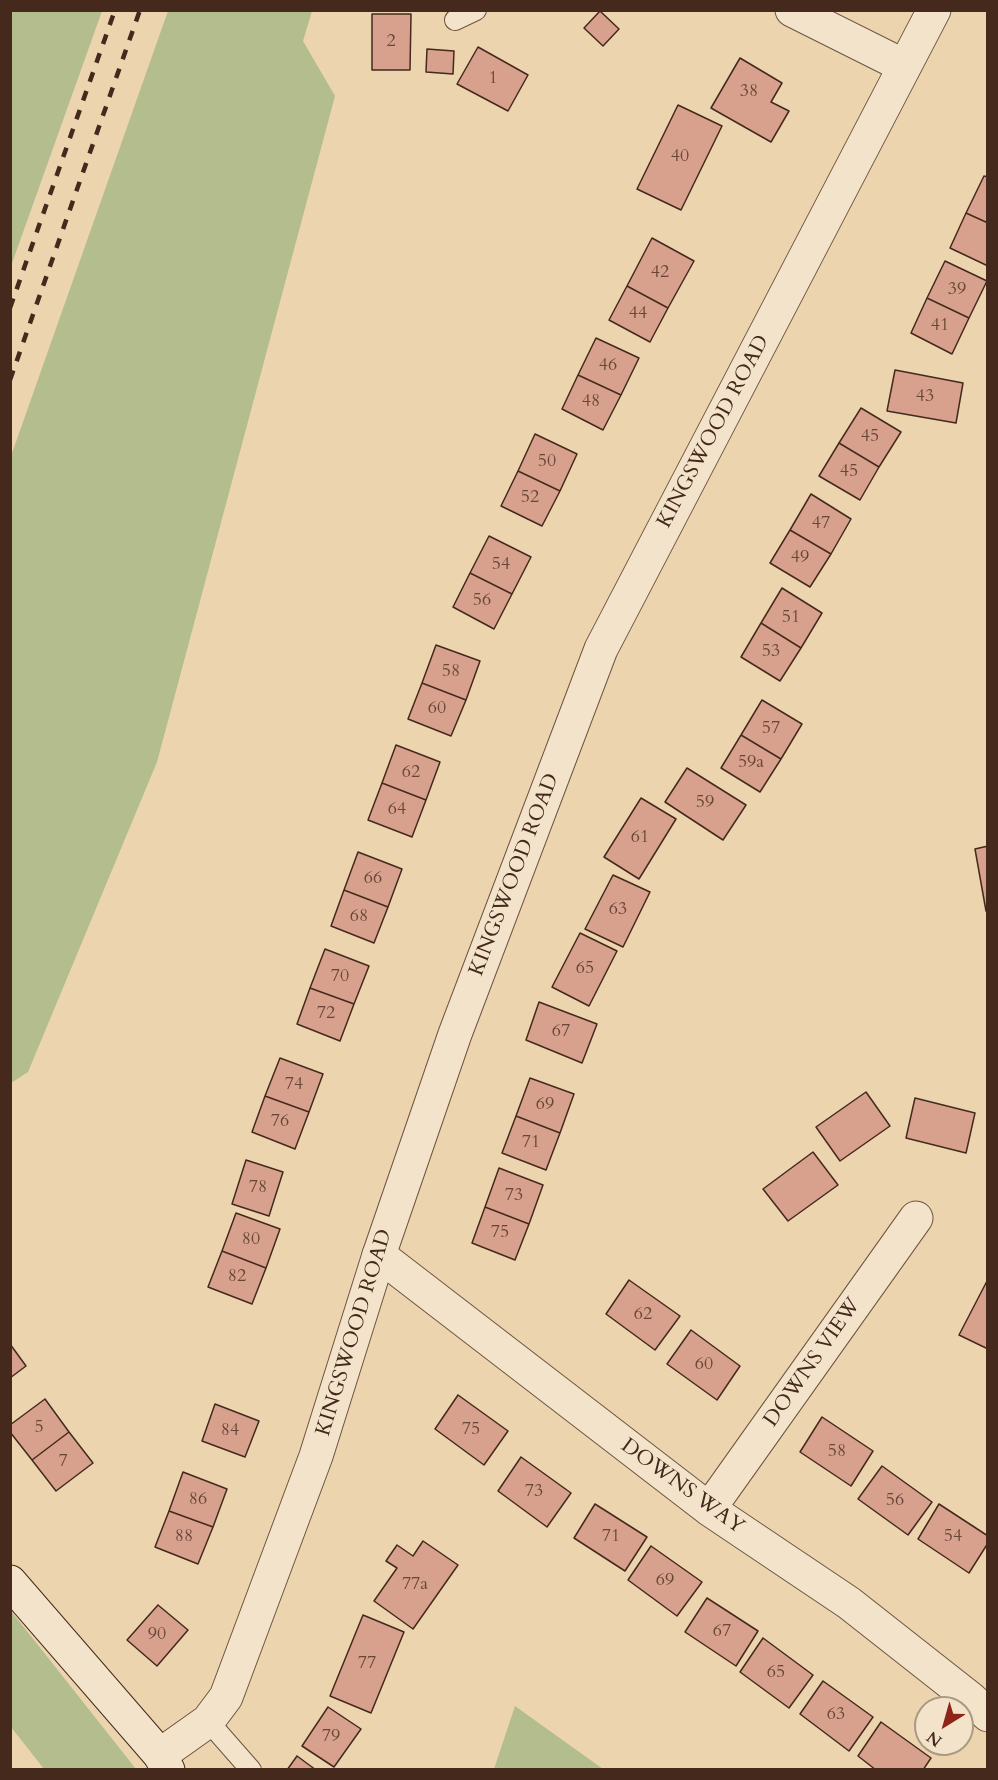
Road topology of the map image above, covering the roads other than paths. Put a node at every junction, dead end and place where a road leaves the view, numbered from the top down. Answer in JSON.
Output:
{"nodes":[{"id":1,"x":476,"y":10,"type":"edge"},
{"id":2,"x":792,"y":10,"type":"edge"},
{"id":3,"x":933,"y":10,"type":"edge"},
{"id":4,"x":455,"y":20,"type":"dead end"},
{"id":5,"x":904,"y":66,"type":"junction"},
{"id":6,"x":916,"y":1218,"type":"dead end"},
{"id":7,"x":379,"y":1255,"type":"junction"},
{"id":8,"x":709,"y":1509,"type":"junction"},
{"id":9,"x":10,"y":1582,"type":"edge"},
{"id":10,"x":987,"y":1715,"type":"edge"},
{"id":11,"x":208,"y":1721,"type":"junction"},
{"id":12,"x":164,"y":1762,"type":"edge"},
{"id":13,"x":251,"y":1770,"type":"edge"}],
"edges":[{"from":1,"to":4,"type":"lane"},
{"from":2,"to":5,"type":"street"},
{"from":3,"to":5,"type":"street","name":"KINGSWOOD ROAD"},
{"from":5,"to":7,"type":"street","name":"KINGSWOOD ROAD"},
{"from":6,"to":8,"type":"street","name":"DOWNS VIEW"},
{"from":7,"to":8,"type":"street","name":"DOWNS WAY"},
{"from":7,"to":11,"type":"street","name":"KINGSWOOD ROAD"},
{"from":8,"to":10,"type":"street","name":"DOWNS WAY"},
{"from":9,"to":12,"type":"street"},
{"from":11,"to":12,"type":"street","name":"KINGSWOOD ROAD"},
{"from":11,"to":13,"type":"lane"}]}
